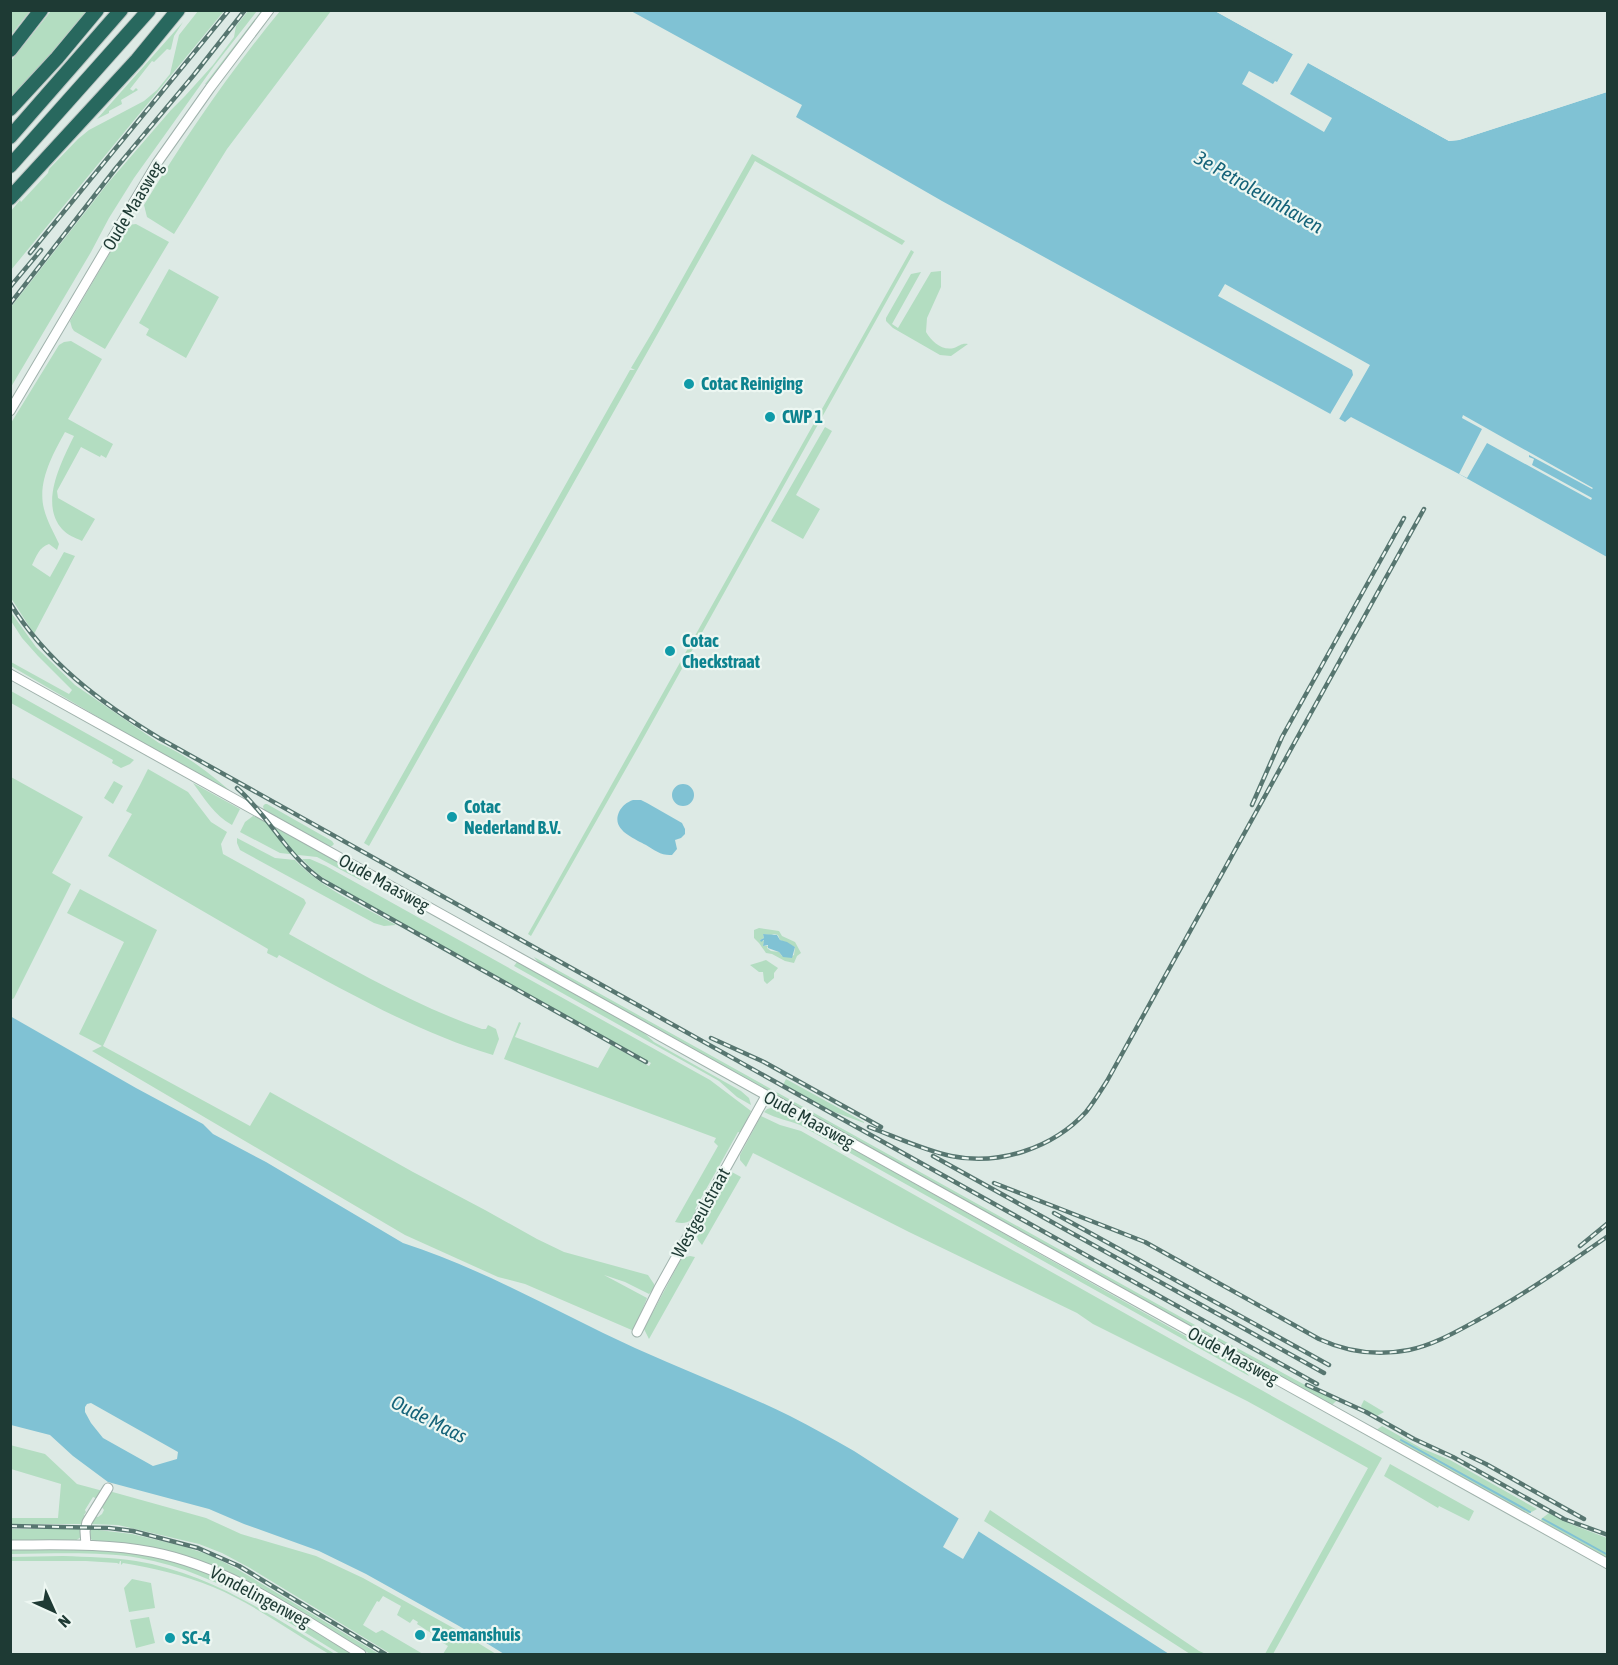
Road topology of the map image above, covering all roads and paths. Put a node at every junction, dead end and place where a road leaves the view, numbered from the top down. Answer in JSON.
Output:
{"nodes":[{"id":1,"x":41,"y":10,"type":"edge"},
{"id":2,"x":97,"y":10,"type":"edge"},
{"id":3,"x":149,"y":10,"type":"edge"},
{"id":4,"x":178,"y":10,"type":"edge"},
{"id":5,"x":269,"y":10,"type":"edge"},
{"id":6,"x":120,"y":11,"type":"edge"},
{"id":7,"x":10,"y":50,"type":"edge"},
{"id":8,"x":10,"y":109,"type":"edge"},
{"id":9,"x":10,"y":137,"type":"edge"},
{"id":10,"x":10,"y":166,"type":"edge"},
{"id":11,"x":10,"y":198,"type":"edge"},
{"id":12,"x":10,"y":411,"type":"edge"},
{"id":13,"x":10,"y":674,"type":"edge"},
{"id":14,"x":766,"y":1096,"type":"junction"},
{"id":15,"x":637,"y":1332,"type":"dead end"},
{"id":16,"x":108,"y":1488,"type":"dead end"},
{"id":17,"x":10,"y":1545,"type":"edge"},
{"id":18,"x":86,"y":1545,"type":"junction"},
{"id":19,"x":1608,"y":1564,"type":"edge"},
{"id":20,"x":361,"y":1654,"type":"edge"}],
"edges":[{"from":1,"to":7,"type":"highway"},
{"from":2,"to":8,"type":"highway"},
{"from":3,"to":10,"type":"highway"},
{"from":4,"to":11,"type":"highway"},
{"from":5,"to":12,"type":"street","name":"Oude Maasweg"},
{"from":6,"to":9,"type":"highway"},
{"from":13,"to":14,"type":"street","name":"Oude Maasweg"},
{"from":14,"to":15,"type":"street","name":"Westgeulstraat"},
{"from":14,"to":19,"type":"street","name":"Oude Maasweg"},
{"from":16,"to":18,"type":"street"},
{"from":17,"to":18,"type":"street","name":"Vondelingenweg"},
{"from":18,"to":20,"type":"street","name":"Vondelingenweg"}]}
